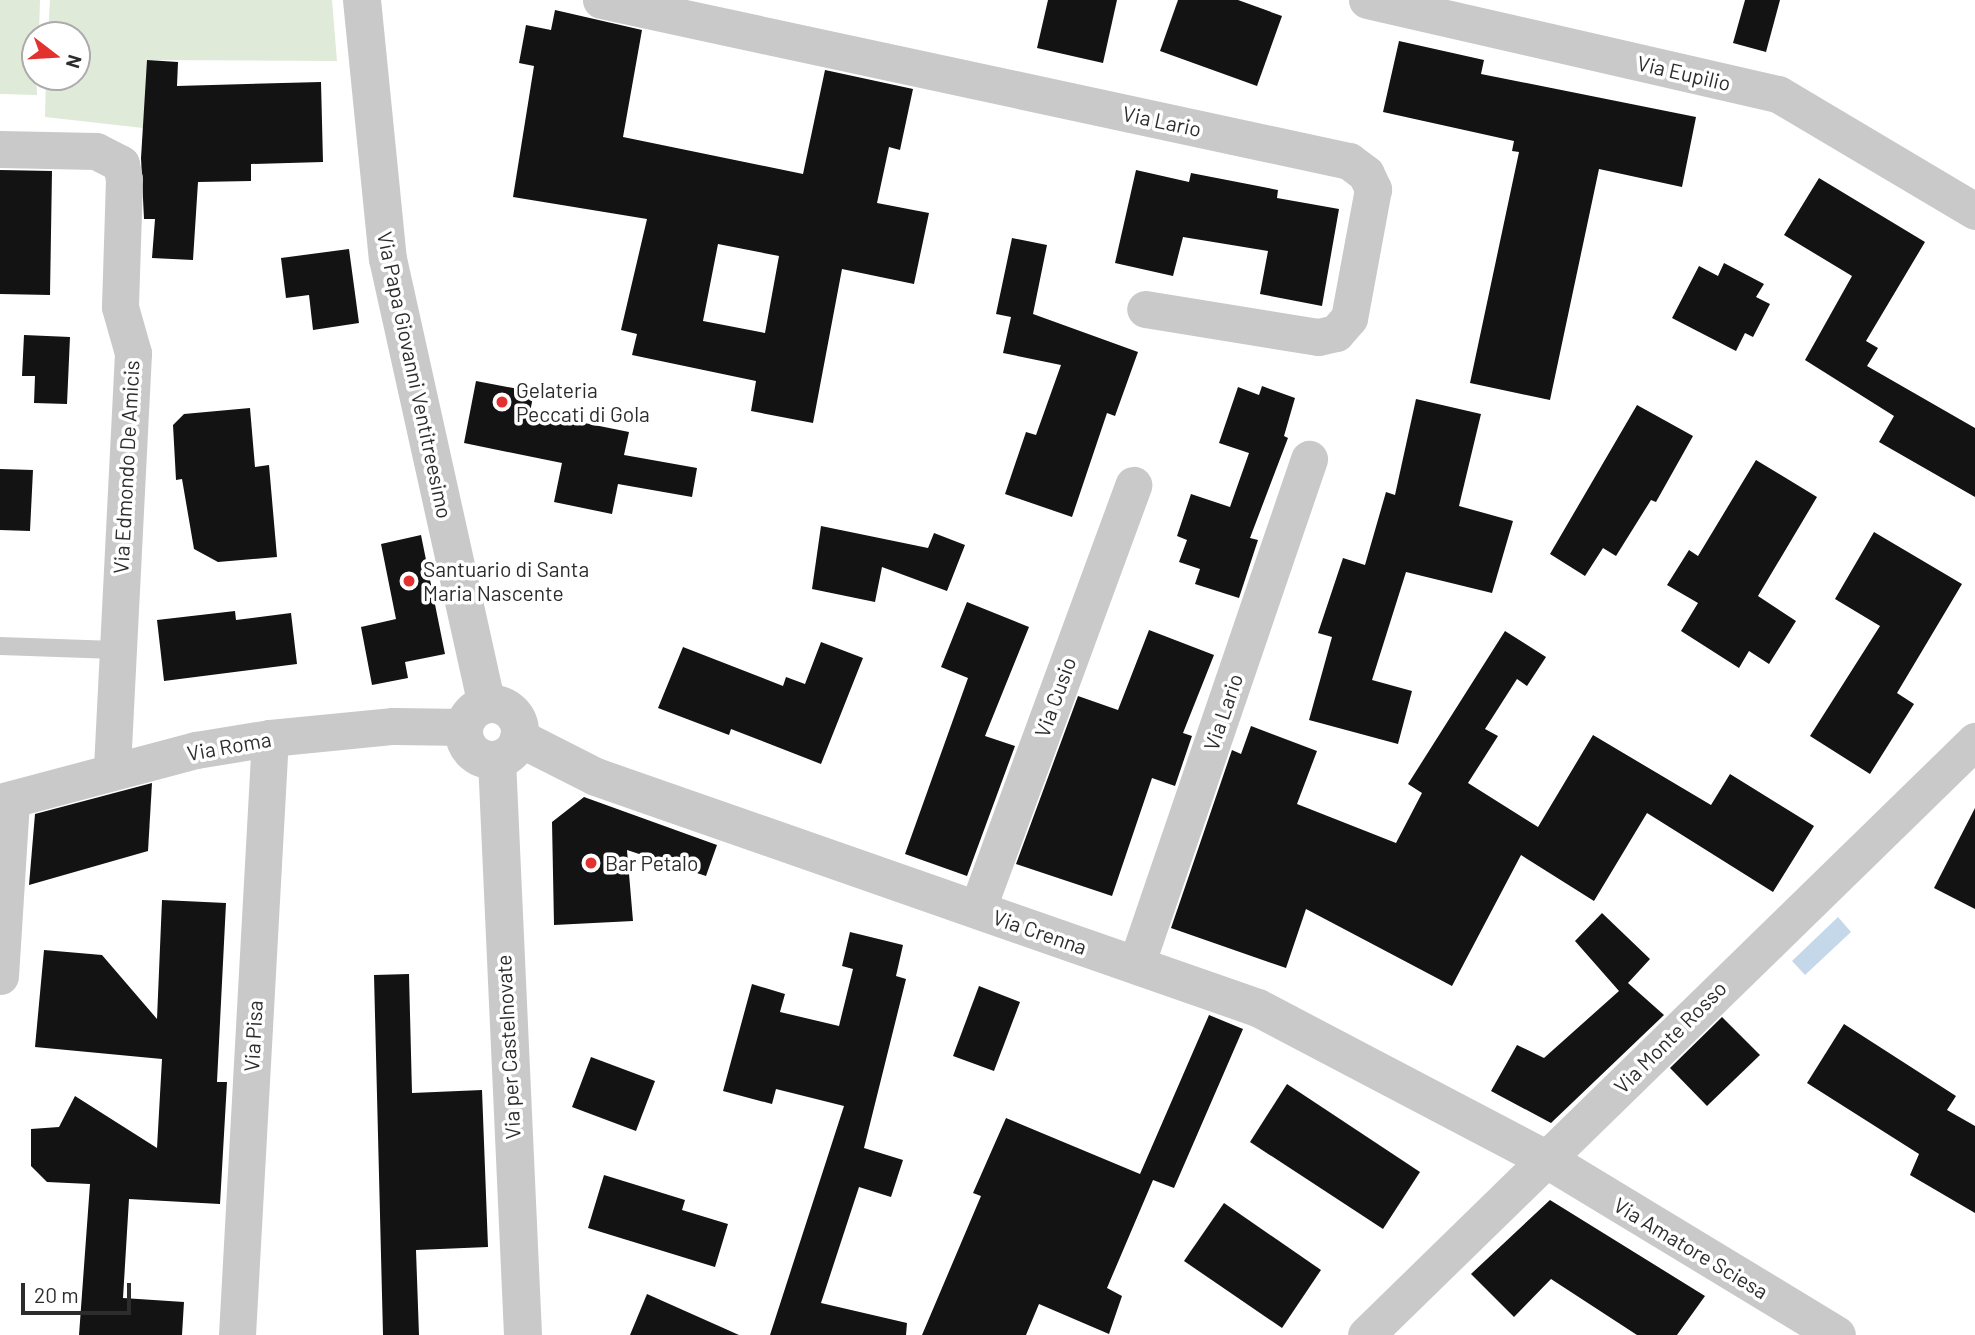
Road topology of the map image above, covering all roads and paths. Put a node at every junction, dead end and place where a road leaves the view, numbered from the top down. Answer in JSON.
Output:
{"nodes":[{"id":1,"x":362,"y":0,"type":"edge"},
{"id":2,"x":601,"y":0,"type":"edge"},
{"id":3,"x":1367,"y":0,"type":"edge"},
{"id":4,"x":0,"y":149,"type":"edge"},
{"id":5,"x":1975,"y":211,"type":"edge"},
{"id":6,"x":1145,"y":309,"type":"dead end"},
{"id":7,"x":1310,"y":459,"type":"dead end"},
{"id":8,"x":1133,"y":485,"type":"dead end"},
{"id":9,"x":0,"y":646,"type":"edge"},
{"id":10,"x":116,"y":650,"type":"junction"},
{"id":11,"x":476,"y":716,"type":"junction"},
{"id":12,"x":270,"y":738,"type":"junction"},
{"id":13,"x":1975,"y":741,"type":"edge"},
{"id":14,"x":508,"y":749,"type":"junction"},
{"id":15,"x":112,"y":771,"type":"junction"},
{"id":16,"x":6,"y":800,"type":"edge"},
{"id":17,"x":977,"y":910,"type":"junction"},
{"id":18,"x":1136,"y":965,"type":"junction"},
{"id":19,"x":0,"y":976,"type":"edge"},
{"id":20,"x":1546,"y":1159,"type":"junction"},
{"id":21,"x":237,"y":1335,"type":"edge"},
{"id":22,"x":523,"y":1335,"type":"edge"},
{"id":23,"x":1366,"y":1335,"type":"edge"},
{"id":24,"x":1837,"y":1335,"type":"edge"}],
"edges":[{"from":1,"to":11,"type":"street","name":"Via Papa Giovanni Ventitreesimo"},
{"from":2,"to":6,"type":"street","name":"Via Lario"},
{"from":3,"to":5,"type":"street","name":"Via Eupilio"},
{"from":4,"to":10,"type":"street","name":"Via Edmondo De Amicis"},
{"from":7,"to":18,"type":"street","name":"Via Lario"},
{"from":8,"to":17,"type":"street","name":"Via Cusio"},
{"from":9,"to":10,"type":"lane"},
{"from":10,"to":15,"type":"street","name":"Via Edmondo De Amicis"},
{"from":11,"to":12,"type":"street","name":"Via Roma"},
{"from":11,"to":14,"type":"street"},
{"from":12,"to":15,"type":"street","name":"Via Roma"},
{"from":12,"to":21,"type":"street","name":"Via Pisa"},
{"from":13,"to":20,"type":"street","name":"Via Monte Rosso"},
{"from":14,"to":17,"type":"street","name":"Via Crenna"},
{"from":14,"to":22,"type":"street","name":"Via per Castelnovate"},
{"from":15,"to":16,"type":"street","name":"Via Roma"},
{"from":16,"to":19,"type":"street"},
{"from":17,"to":18,"type":"street","name":"Via Crenna"},
{"from":18,"to":20,"type":"street","name":"Via Crenna"},
{"from":20,"to":23,"type":"street","name":"Via Monte Rosso"},
{"from":20,"to":24,"type":"street","name":"Via Amatore Sciesa"}]}
